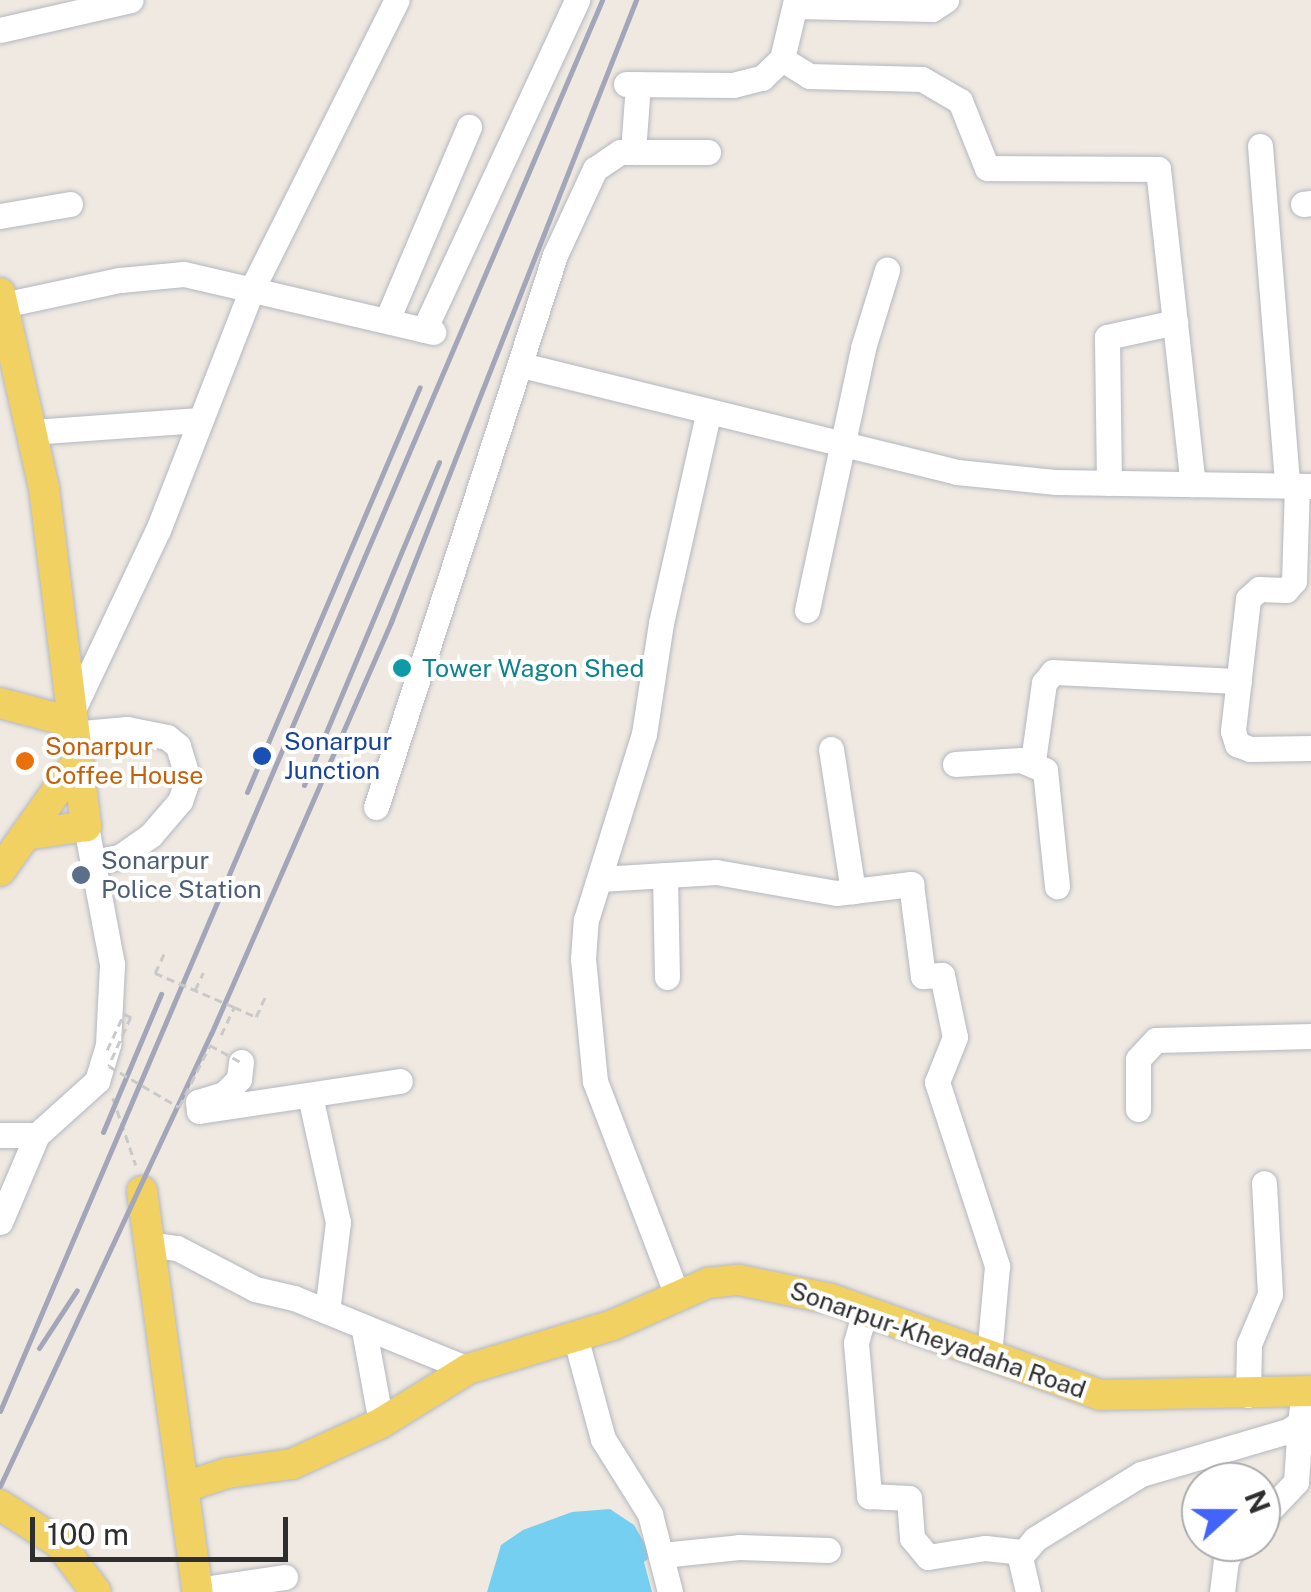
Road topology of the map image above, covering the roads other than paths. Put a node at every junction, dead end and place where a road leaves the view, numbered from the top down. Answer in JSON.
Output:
{"nodes":[{"id":1,"x":131,"y":0,"type":"edge"},
{"id":2,"x":397,"y":0,"type":"edge"},
{"id":3,"x":577,"y":0,"type":"edge"},
{"id":4,"x":946,"y":0,"type":"edge"},
{"id":5,"x":796,"y":3,"type":"edge"},
{"id":6,"x":0,"y":30,"type":"edge"},
{"id":7,"x":782,"y":59,"type":"junction"},
{"id":8,"x":469,"y":127,"type":"dead end"},
{"id":9,"x":1260,"y":146,"type":"dead end"},
{"id":10,"x":633,"y":152,"type":"junction"},
{"id":11,"x":708,"y":152,"type":"dead end"},
{"id":12,"x":70,"y":204,"type":"dead end"},
{"id":13,"x":0,"y":216,"type":"edge"},
{"id":14,"x":887,"y":270,"type":"dead end"},
{"id":15,"x":252,"y":289,"type":"junction"},
{"id":16,"x":2,"y":299,"type":"edge"},
{"id":17,"x":388,"y":320,"type":"junction"},
{"id":18,"x":1175,"y":322,"type":"junction"},
{"id":19,"x":522,"y":364,"type":"junction"},
{"id":20,"x":9,"y":375,"type":"edge"},
{"id":21,"x":708,"y":414,"type":"junction"},
{"id":22,"x":202,"y":420,"type":"junction"},
{"id":23,"x":32,"y":432,"type":"junction"},
{"id":24,"x":844,"y":445,"type":"junction"},
{"id":25,"x":1109,"y":483,"type":"junction"},
{"id":26,"x":1193,"y":484,"type":"junction"},
{"id":27,"x":1298,"y":486,"type":"edge"},
{"id":28,"x":807,"y":610,"type":"dead end"},
{"id":29,"x":1238,"y":681,"type":"junction"},
{"id":30,"x":0,"y":703,"type":"edge"},
{"id":31,"x":70,"y":727,"type":"junction"},
{"id":32,"x":1311,"y":748,"type":"edge"},
{"id":33,"x":831,"y":749,"type":"dead end"},
{"id":34,"x":1033,"y":761,"type":"junction"},
{"id":35,"x":955,"y":764,"type":"dead end"},
{"id":36,"x":75,"y":765,"type":"junction"},
{"id":37,"x":376,"y":807,"type":"dead end"},
{"id":38,"x":86,"y":826,"type":"junction"},
{"id":39,"x":26,"y":834,"type":"junction"},
{"id":40,"x":93,"y":862,"type":"junction"},
{"id":41,"x":0,"y":871,"type":"edge"},
{"id":42,"x":665,"y":876,"type":"junction"},
{"id":43,"x":600,"y":879,"type":"junction"},
{"id":44,"x":1057,"y":886,"type":"dead end"},
{"id":45,"x":854,"y":891,"type":"junction"},
{"id":46,"x":666,"y":977,"type":"dead end"},
{"id":47,"x":1311,"y":1036,"type":"edge"},
{"id":48,"x":241,"y":1062,"type":"road end"},
{"id":49,"x":400,"y":1081,"type":"dead end"},
{"id":50,"x":310,"y":1096,"type":"junction"},
{"id":51,"x":1138,"y":1109,"type":"dead end"},
{"id":52,"x":0,"y":1135,"type":"edge"},
{"id":53,"x":37,"y":1135,"type":"junction"},
{"id":54,"x":1264,"y":1182,"type":"dead end"},
{"id":55,"x":142,"y":1191,"type":"road end"},
{"id":56,"x":0,"y":1222,"type":"edge"},
{"id":57,"x":148,"y":1244,"type":"junction"},
{"id":58,"x":676,"y":1295,"type":"junction"},
{"id":59,"x":865,"y":1311,"type":"junction"},
{"id":60,"x":327,"y":1312,"type":"junction"},
{"id":61,"x":364,"y":1330,"type":"junction"},
{"id":62,"x":575,"y":1336,"type":"junction"},
{"id":63,"x":989,"y":1356,"type":"junction"},
{"id":64,"x":468,"y":1369,"type":"junction"},
{"id":65,"x":1307,"y":1391,"type":"edge"},
{"id":66,"x":1248,"y":1395,"type":"junction"},
{"id":67,"x":1300,"y":1423,"type":"junction"},
{"id":68,"x":380,"y":1424,"type":"junction"},
{"id":69,"x":188,"y":1486,"type":"junction"},
{"id":70,"x":1281,"y":1498,"type":"edge"},
{"id":71,"x":0,"y":1505,"type":"edge"},
{"id":72,"x":828,"y":1550,"type":"dead end"},
{"id":73,"x":1024,"y":1552,"type":"junction"},
{"id":74,"x":662,"y":1555,"type":"junction"},
{"id":75,"x":1226,"y":1562,"type":"edge"},
{"id":76,"x":285,"y":1577,"type":"dead end"},
{"id":77,"x":198,"y":1591,"type":"edge"},
{"id":78,"x":96,"y":1592,"type":"edge"},
{"id":79,"x":670,"y":1592,"type":"edge"},
{"id":80,"x":1028,"y":1592,"type":"edge"},
{"id":81,"x":1222,"y":1592,"type":"edge"}],
"edges":[{"from":1,"to":6,"type":"street"},
{"from":2,"to":15,"type":"street"},
{"from":3,"to":17,"type":"street"},
{"from":4,"to":5,"type":"street"},
{"from":5,"to":7,"type":"street"},
{"from":7,"to":10,"type":"street"},
{"from":7,"to":18,"type":"street"},
{"from":8,"to":17,"type":"street"},
{"from":9,"to":27,"type":"street"},
{"from":10,"to":11,"type":"street"},
{"from":10,"to":19,"type":"street"},
{"from":12,"to":13,"type":"street"},
{"from":14,"to":24,"type":"street"},
{"from":15,"to":16,"type":"street"},
{"from":15,"to":17,"type":"street"},
{"from":15,"to":22,"type":"street"},
{"from":16,"to":20,"type":"main road"},
{"from":18,"to":25,"type":"street"},
{"from":18,"to":26,"type":"street"},
{"from":19,"to":21,"type":"street"},
{"from":19,"to":37,"type":"street"},
{"from":20,"to":23,"type":"main road"},
{"from":21,"to":24,"type":"street"},
{"from":21,"to":43,"type":"street"},
{"from":22,"to":23,"type":"street"},
{"from":22,"to":31,"type":"street"},
{"from":23,"to":31,"type":"main road"},
{"from":24,"to":25,"type":"street"},
{"from":24,"to":28,"type":"street"},
{"from":25,"to":26,"type":"street"},
{"from":26,"to":27,"type":"street"},
{"from":27,"to":29,"type":"street"},
{"from":29,"to":32,"type":"street"},
{"from":29,"to":34,"type":"street"},
{"from":30,"to":31,"type":"main road"},
{"from":31,"to":36,"type":"main road"},
{"from":31,"to":40,"type":"street"},
{"from":33,"to":45,"type":"street"},
{"from":34,"to":35,"type":"street"},
{"from":34,"to":44,"type":"street"},
{"from":36,"to":38,"type":"main road"},
{"from":36,"to":39,"type":"main road"},
{"from":38,"to":39,"type":"main road"},
{"from":38,"to":40,"type":"street"},
{"from":39,"to":41,"type":"main road"},
{"from":40,"to":53,"type":"street"},
{"from":42,"to":43,"type":"street"},
{"from":42,"to":45,"type":"street"},
{"from":42,"to":46,"type":"street"},
{"from":43,"to":58,"type":"street"},
{"from":45,"to":63,"type":"street"},
{"from":47,"to":51,"type":"street"},
{"from":48,"to":50,"type":"street"},
{"from":49,"to":50,"type":"street"},
{"from":50,"to":60,"type":"street"},
{"from":52,"to":53,"type":"street"},
{"from":53,"to":56,"type":"street"},
{"from":54,"to":66,"type":"street"},
{"from":55,"to":57,"type":"main road"},
{"from":57,"to":60,"type":"street"},
{"from":57,"to":69,"type":"main road"},
{"from":58,"to":59,"type":"main road","name":"Sonarpur-Kheyadaha Road"},
{"from":58,"to":62,"type":"main road","name":"Sonarpur-Kheyadaha Road"},
{"from":59,"to":63,"type":"main road","name":"Sonarpur-Kheyadaha Road"},
{"from":59,"to":73,"type":"street"},
{"from":60,"to":61,"type":"street"},
{"from":61,"to":64,"type":"street"},
{"from":61,"to":68,"type":"street"},
{"from":62,"to":64,"type":"main road","name":"Sonarpur-Kheyadaha Road"},
{"from":62,"to":74,"type":"street"},
{"from":63,"to":66,"type":"main road","name":"Sonarpur-Kheyadaha Road"},
{"from":64,"to":68,"type":"main road","name":"Sonarpur-Kheyadaha Road"},
{"from":65,"to":66,"type":"main road","name":"Sonarpur-Kheyadaha Road"},
{"from":65,"to":67,"type":"street"},
{"from":67,"to":70,"type":"street"},
{"from":67,"to":73,"type":"street"},
{"from":68,"to":69,"type":"main road","name":"Sonarpur-Kheyadaha Road"},
{"from":69,"to":77,"type":"main road"},
{"from":71,"to":78,"type":"main road"},
{"from":72,"to":74,"type":"street"},
{"from":73,"to":80,"type":"street"},
{"from":74,"to":79,"type":"street"},
{"from":75,"to":81,"type":"street"},
{"from":76,"to":77,"type":"street"}]}
